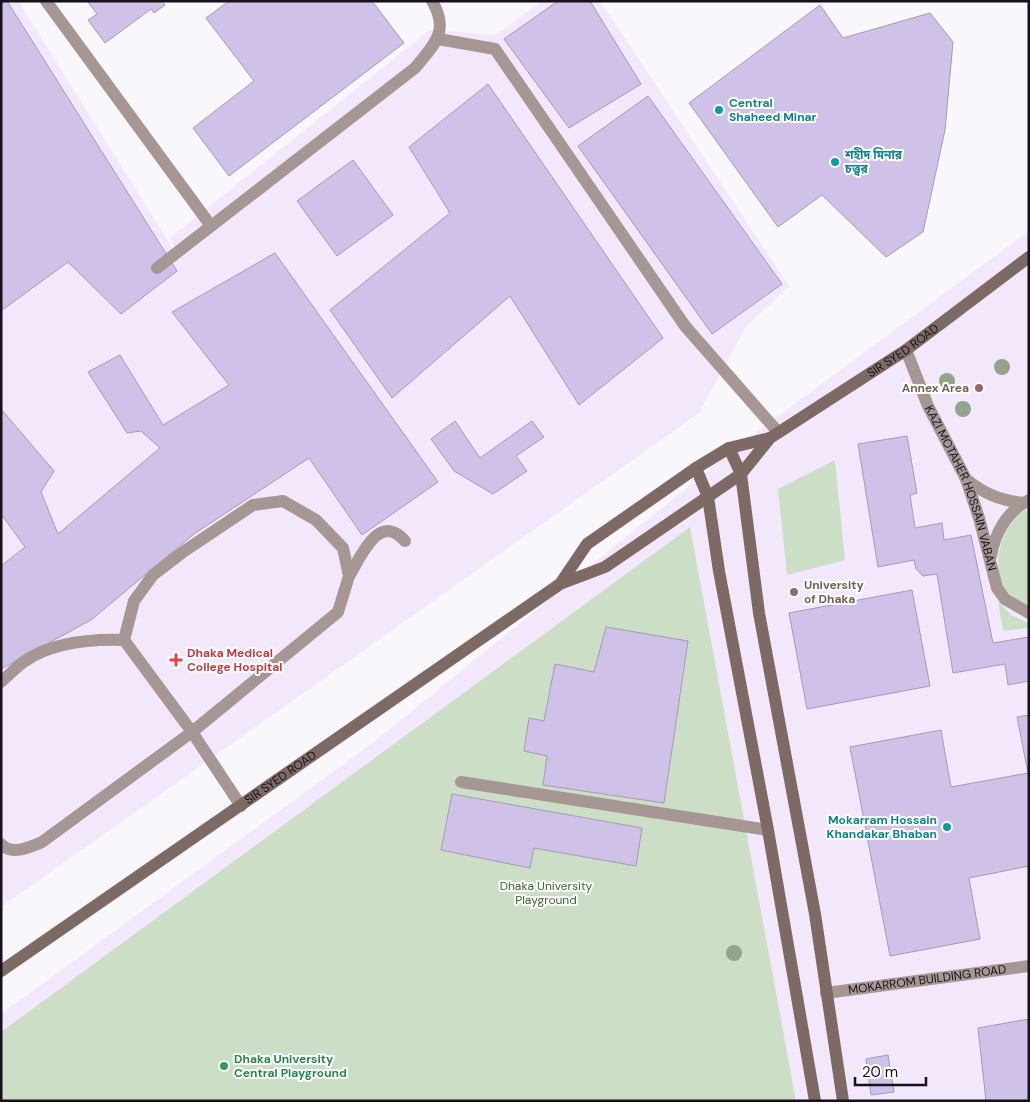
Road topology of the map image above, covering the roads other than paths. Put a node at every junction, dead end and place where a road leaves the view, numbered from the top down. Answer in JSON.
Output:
{"nodes":[{"id":1,"x":46,"y":1,"type":"edge"},
{"id":2,"x":432,"y":1,"type":"edge"},
{"id":3,"x":438,"y":39,"type":"junction"},
{"id":4,"x":211,"y":226,"type":"junction"},
{"id":5,"x":1029,"y":257,"type":"edge"},
{"id":6,"x":157,"y":268,"type":"dead end"},
{"id":7,"x":906,"y":350,"type":"junction"},
{"id":8,"x":774,"y":435,"type":"junction"},
{"id":9,"x":729,"y":448,"type":"junction"},
{"id":10,"x":696,"y":468,"type":"junction"},
{"id":11,"x":741,"y":474,"type":"junction"},
{"id":12,"x":966,"y":479,"type":"junction"},
{"id":13,"x":708,"y":497,"type":"junction"},
{"id":14,"x":1026,"y":502,"type":"edge"},
{"id":15,"x":405,"y":541,"type":"dead end"},
{"id":16,"x":990,"y":561,"type":"junction"},
{"id":17,"x":349,"y":576,"type":"junction"},
{"id":18,"x":560,"y":584,"type":"junction"},
{"id":19,"x":1029,"y":613,"type":"edge"},
{"id":20,"x":124,"y":640,"type":"junction"},
{"id":21,"x":1,"y":682,"type":"edge"},
{"id":22,"x":192,"y":732,"type":"junction"},
{"id":23,"x":461,"y":782,"type":"dead end"},
{"id":24,"x":241,"y":806,"type":"junction"},
{"id":25,"x":768,"y":830,"type":"junction"},
{"id":26,"x":1,"y":844,"type":"edge"},
{"id":27,"x":1029,"y":966,"type":"edge"},
{"id":28,"x":1,"y":971,"type":"edge"},
{"id":29,"x":826,"y":993,"type":"junction"},
{"id":30,"x":815,"y":1101,"type":"edge"},
{"id":31,"x":844,"y":1101,"type":"edge"}],
"edges":[{"from":1,"to":4,"type":"lane"},
{"from":2,"to":3,"type":"lane"},
{"from":3,"to":4,"type":"lane"},
{"from":3,"to":8,"type":"lane"},
{"from":4,"to":6,"type":"lane"},
{"from":5,"to":7,"type":"main road","name":"SIR SYED ROAD"},
{"from":7,"to":8,"type":"main road","name":"SIR SYED ROAD"},
{"from":7,"to":12,"type":"lane","name":"KAZI MOTAHER HOSSAIN VABAN"},
{"from":8,"to":9,"type":"main road","name":"SIR SYED ROAD"},
{"from":8,"to":11,"type":"main road","name":"SIR SYED ROAD"},
{"from":9,"to":10,"type":"main road","name":"SIR SYED ROAD"},
{"from":9,"to":11,"type":"main road"},
{"from":10,"to":13,"type":"main road"},
{"from":10,"to":18,"type":"main road","name":"SIR SYED ROAD"},
{"from":11,"to":13,"type":"main road","name":"SIR SYED ROAD"},
{"from":11,"to":29,"type":"main road"},
{"from":12,"to":14,"type":"lane"},
{"from":12,"to":16,"type":"lane","name":"KAZI MOTAHER HOSSAIN VABAN"},
{"from":13,"to":18,"type":"main road","name":"SIR SYED ROAD"},
{"from":13,"to":25,"type":"main road"},
{"from":14,"to":16,"type":"lane"},
{"from":15,"to":17,"type":"lane"},
{"from":16,"to":19,"type":"lane","name":"KAZI MOTAHER HOSSAIN VABAN"},
{"from":17,"to":20,"type":"lane"},
{"from":17,"to":22,"type":"lane"},
{"from":18,"to":24,"type":"main road","name":"SIR SYED ROAD"},
{"from":20,"to":21,"type":"lane"},
{"from":20,"to":22,"type":"lane"},
{"from":22,"to":24,"type":"lane"},
{"from":22,"to":26,"type":"lane"},
{"from":23,"to":25,"type":"lane"},
{"from":24,"to":28,"type":"main road","name":"SIR SYED ROAD"},
{"from":25,"to":30,"type":"main road"},
{"from":27,"to":29,"type":"lane","name":"MOKARROM BUILDING ROAD"},
{"from":29,"to":31,"type":"main road"}]}
